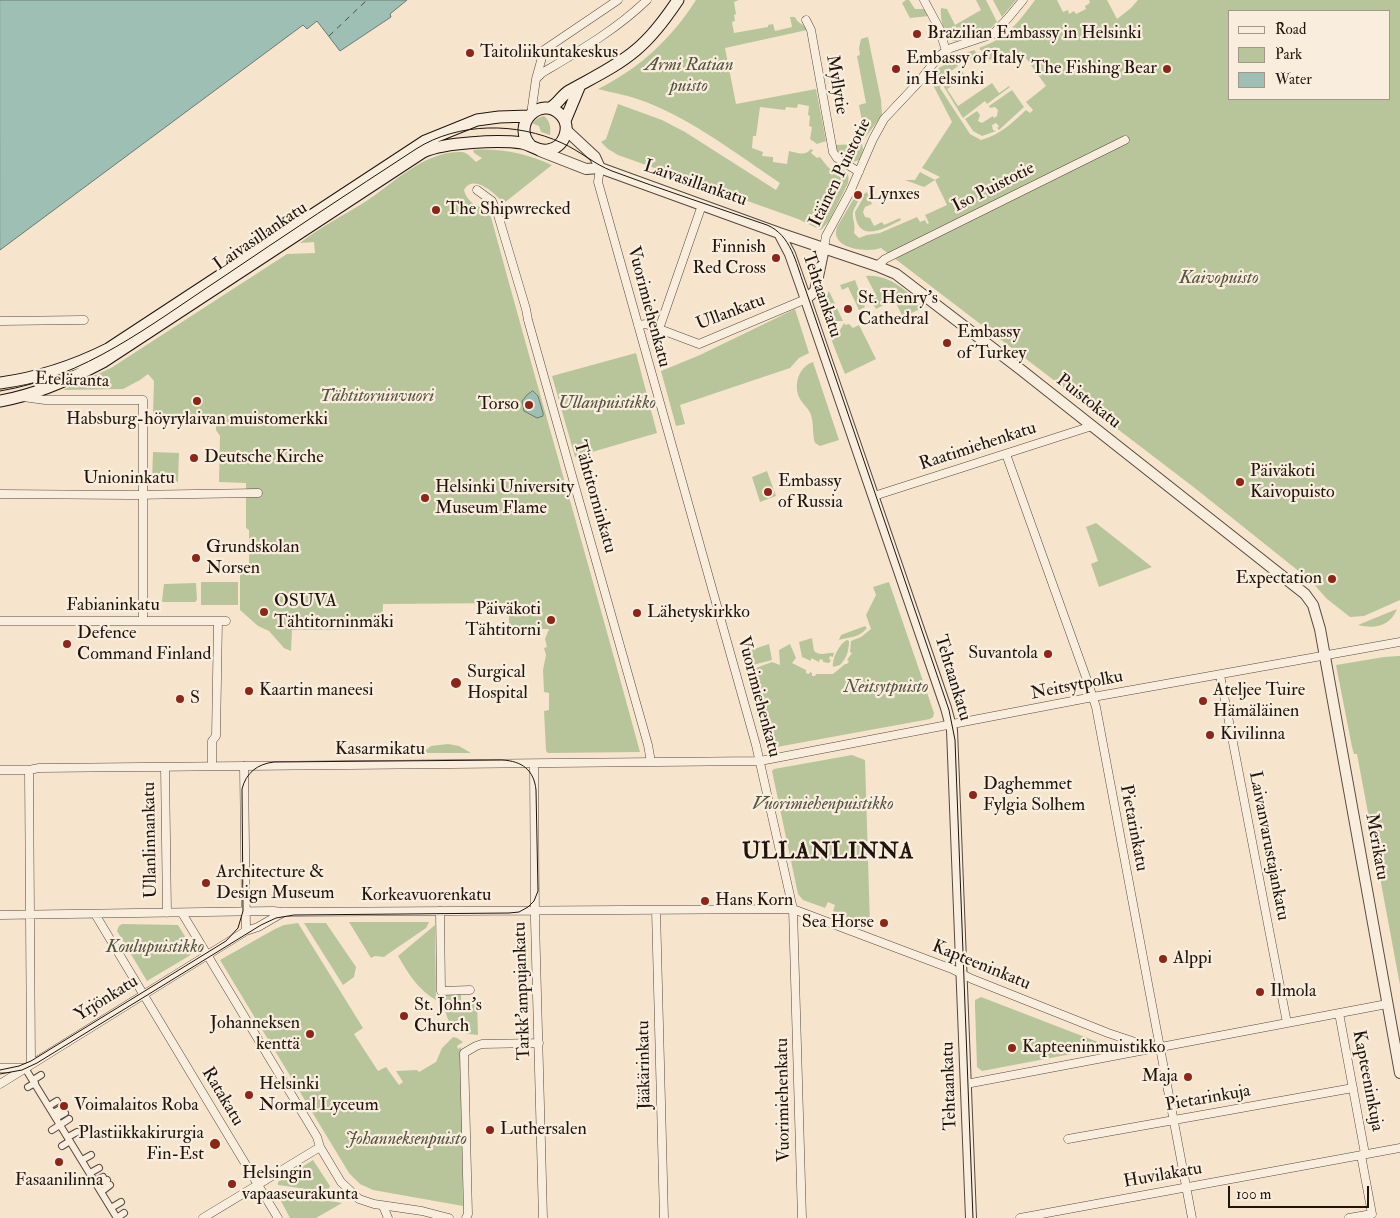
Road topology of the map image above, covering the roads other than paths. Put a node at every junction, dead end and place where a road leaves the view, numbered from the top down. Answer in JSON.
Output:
{"nodes":[{"id":1,"x":618,"y":0,"type":"edge"},
{"id":2,"x":648,"y":0,"type":"edge"},
{"id":3,"x":924,"y":0,"type":"edge"},
{"id":4,"x":1023,"y":0,"type":"edge"},
{"id":5,"x":676,"y":1,"type":"edge"},
{"id":6,"x":806,"y":20,"type":"dead end"},
{"id":7,"x":946,"y":50,"type":"junction"},
{"id":8,"x":536,"y":79,"type":"junction"},
{"id":9,"x":580,"y":85,"type":"junction"},
{"id":10,"x":550,"y":108,"type":"junction"},
{"id":11,"x":530,"y":115,"type":"junction"},
{"id":12,"x":565,"y":126,"type":"junction"},
{"id":13,"x":1125,"y":140,"type":"dead end"},
{"id":14,"x":535,"y":148,"type":"junction"},
{"id":15,"x":600,"y":168,"type":"junction"},
{"id":16,"x":859,"y":172,"type":"junction"},
{"id":17,"x":477,"y":190,"type":"dead end"},
{"id":18,"x":702,"y":205,"type":"junction"},
{"id":19,"x":779,"y":233,"type":"junction"},
{"id":20,"x":824,"y":248,"type":"junction"},
{"id":21,"x":877,"y":266,"type":"junction"},
{"id":22,"x":806,"y":299,"type":"junction"},
{"id":23,"x":84,"y":320,"type":"dead end"},
{"id":24,"x":0,"y":321,"type":"edge"},
{"id":25,"x":638,"y":325,"type":"junction"},
{"id":26,"x":658,"y":329,"type":"junction"},
{"id":27,"x":20,"y":380,"type":"joint"},
{"id":28,"x":0,"y":383,"type":"edge"},
{"id":29,"x":18,"y":397,"type":"junction"},
{"id":30,"x":0,"y":401,"type":"edge"},
{"id":31,"x":1092,"y":426,"type":"junction"},
{"id":32,"x":1006,"y":454,"type":"junction"},
{"id":33,"x":258,"y":493,"type":"dead end"},
{"id":34,"x":0,"y":494,"type":"edge"},
{"id":35,"x":143,"y":495,"type":"junction"},
{"id":36,"x":874,"y":496,"type":"junction"},
{"id":37,"x":0,"y":621,"type":"edge"},
{"id":38,"x":144,"y":621,"type":"junction"},
{"id":39,"x":1400,"y":642,"type":"edge"},
{"id":40,"x":1325,"y":655,"type":"junction"},
{"id":41,"x":1220,"y":675,"type":"junction"},
{"id":42,"x":1093,"y":697,"type":"junction"},
{"id":43,"x":951,"y":726,"type":"junction"},
{"id":44,"x":760,"y":761,"type":"junction"},
{"id":45,"x":651,"y":762,"type":"junction"},
{"id":46,"x":534,"y":764,"type":"junction"},
{"id":47,"x":212,"y":766,"type":"junction"},
{"id":48,"x":244,"y":766,"type":"junction"},
{"id":49,"x":165,"y":767,"type":"junction"},
{"id":50,"x":0,"y":770,"type":"edge"},
{"id":51,"x":29,"y":770,"type":"junction"},
{"id":52,"x":793,"y":909,"type":"junction"},
{"id":53,"x":535,"y":910,"type":"junction"},
{"id":54,"x":656,"y":910,"type":"junction"},
{"id":55,"x":246,"y":911,"type":"junction"},
{"id":56,"x":440,"y":911,"type":"junction"},
{"id":57,"x":284,"y":912,"type":"junction"},
{"id":58,"x":167,"y":913,"type":"junction"},
{"id":59,"x":182,"y":913,"type":"junction"},
{"id":60,"x":95,"y":914,"type":"junction"},
{"id":61,"x":0,"y":915,"type":"edge"},
{"id":62,"x":30,"y":915,"type":"junction"},
{"id":63,"x":246,"y":931,"type":"junction"},
{"id":64,"x":207,"y":956,"type":"junction"},
{"id":65,"x":962,"y":974,"type":"junction"},
{"id":66,"x":470,"y":990,"type":"dead end"},
{"id":67,"x":143,"y":995,"type":"junction"},
{"id":68,"x":1387,"y":1004,"type":"junction"},
{"id":69,"x":1339,"y":1013,"type":"junction"},
{"id":70,"x":1287,"y":1023,"type":"junction"},
{"id":71,"x":539,"y":1043,"type":"junction"},
{"id":72,"x":1158,"y":1047,"type":"junction"},
{"id":73,"x":0,"y":1068,"type":"edge"},
{"id":74,"x":1400,"y":1073,"type":"edge"},
{"id":75,"x":31,"y":1074,"type":"junction"},
{"id":76,"x":41,"y":1075,"type":"dead end"},
{"id":77,"x":0,"y":1084,"type":"edge"},
{"id":78,"x":966,"y":1084,"type":"junction"},
{"id":79,"x":28,"y":1087,"type":"dead end"},
{"id":80,"x":1353,"y":1088,"type":"junction"},
{"id":81,"x":57,"y":1100,"type":"dead end"},
{"id":82,"x":49,"y":1105,"type":"junction"},
{"id":83,"x":58,"y":1121,"type":"junction"},
{"id":84,"x":1173,"y":1121,"type":"junction"},
{"id":85,"x":52,"y":1130,"type":"dead end"},
{"id":86,"x":77,"y":1132,"type":"dead end"},
{"id":87,"x":1068,"y":1140,"type":"dead end"},
{"id":88,"x":73,"y":1142,"type":"junction"},
{"id":89,"x":62,"y":1146,"type":"dead end"},
{"id":90,"x":320,"y":1147,"type":"junction"},
{"id":91,"x":1400,"y":1148,"type":"edge"},
{"id":92,"x":1363,"y":1154,"type":"junction"},
{"id":93,"x":90,"y":1155,"type":"dead end"},
{"id":94,"x":82,"y":1160,"type":"junction"},
{"id":95,"x":99,"y":1168,"type":"dead end"},
{"id":96,"x":90,"y":1173,"type":"junction"},
{"id":97,"x":258,"y":1184,"type":"junction"},
{"id":98,"x":97,"y":1185,"type":"junction"},
{"id":99,"x":1186,"y":1187,"type":"junction"},
{"id":100,"x":114,"y":1196,"type":"dead end"},
{"id":101,"x":106,"y":1200,"type":"junction"},
{"id":102,"x":120,"y":1204,"type":"dead end"},
{"id":103,"x":383,"y":1206,"type":"junction"},
{"id":104,"x":112,"y":1209,"type":"junction"},
{"id":105,"x":124,"y":1213,"type":"dead end"},
{"id":106,"x":117,"y":1218,"type":"edge"},
{"id":107,"x":203,"y":1218,"type":"edge"},
{"id":108,"x":278,"y":1218,"type":"edge"},
{"id":109,"x":388,"y":1218,"type":"edge"},
{"id":110,"x":449,"y":1218,"type":"edge"},
{"id":111,"x":466,"y":1218,"type":"edge"},
{"id":112,"x":543,"y":1218,"type":"edge"},
{"id":113,"x":664,"y":1218,"type":"edge"},
{"id":114,"x":802,"y":1218,"type":"edge"},
{"id":115,"x":971,"y":1218,"type":"edge"},
{"id":116,"x":1020,"y":1218,"type":"edge"},
{"id":117,"x":1192,"y":1218,"type":"edge"},
{"id":118,"x":1349,"y":1218,"type":"edge"}],
"edges":[{"from":1,"to":8,"type":"street"},
{"from":2,"to":8,"type":"street"},
{"from":3,"to":7,"type":"street"},
{"from":4,"to":7,"type":"street"},
{"from":5,"to":9,"type":"main road"},
{"from":6,"to":16,"type":"street","name":"Myllytie"},
{"from":7,"to":16,"type":"street","name":"Itäinen Puistotie"},
{"from":8,"to":11,"type":"street"},
{"from":9,"to":10,"type":"main road"},
{"from":9,"to":12,"type":"main road"},
{"from":10,"to":11,"type":"main road","name":"Laivasillankatu"},
{"from":10,"to":12,"type":"main road"},
{"from":11,"to":14,"type":"main road"},
{"from":11,"to":27,"type":"main road","name":"Laivasillankatu"},
{"from":12,"to":14,"type":"main road","name":"Laivasillankatu"},
{"from":12,"to":15,"type":"street"},
{"from":13,"to":21,"type":"street","name":"Iso Puistotie"},
{"from":14,"to":15,"type":"street","name":"Laivasillankatu"},
{"from":14,"to":29,"type":"main road","name":"Laivasillankatu"},
{"from":15,"to":18,"type":"street","name":"Laivasillankatu"},
{"from":15,"to":25,"type":"street","name":"Vuorimiehenkatu"},
{"from":16,"to":20,"type":"street","name":"Itäinen Puistotie"},
{"from":17,"to":45,"type":"street","name":"Tähtitorninkatu"},
{"from":18,"to":19,"type":"street","name":"Laivasillankatu"},
{"from":18,"to":26,"type":"street"},
{"from":19,"to":20,"type":"street","name":"Puistokatu"},
{"from":19,"to":22,"type":"street","name":"Tehtaankatu"},
{"from":20,"to":21,"type":"street","name":"Puistokatu"},
{"from":20,"to":22,"type":"street"},
{"from":21,"to":31,"type":"street","name":"Puistokatu"},
{"from":22,"to":26,"type":"street","name":"Ullankatu"},
{"from":22,"to":36,"type":"street","name":"Tehtaankatu"},
{"from":23,"to":24,"type":"street"},
{"from":25,"to":26,"type":"street","name":"Ullankatu"},
{"from":25,"to":44,"type":"street","name":"Vuorimiehenkatu"},
{"from":27,"to":28,"type":"main road","name":"Eteläranta"},
{"from":29,"to":30,"type":"main road","name":"Eteläranta"},
{"from":29,"to":35,"type":"street","name":"Eteläranta"},
{"from":31,"to":32,"type":"street","name":"Raatimiehenkatu"},
{"from":31,"to":40,"type":"street","name":"Puistokatu"},
{"from":32,"to":36,"type":"street","name":"Raatimiehenkatu"},
{"from":32,"to":42,"type":"street","name":"Pietarinkatu"},
{"from":33,"to":35,"type":"street","name":"Unioninkatu"},
{"from":34,"to":35,"type":"street","name":"Unioninkatu"},
{"from":35,"to":38,"type":"street"},
{"from":36,"to":43,"type":"street","name":"Tehtaankatu"},
{"from":37,"to":38,"type":"street","name":"Fabianinkatu"},
{"from":38,"to":47,"type":"street","name":"Fabianinkatu"},
{"from":39,"to":40,"type":"street","name":"Neitsytpolku"},
{"from":40,"to":41,"type":"street","name":"Neitsytpolku"},
{"from":40,"to":68,"type":"street","name":"Merikatu"},
{"from":41,"to":42,"type":"street","name":"Neitsytpolku"},
{"from":41,"to":70,"type":"street","name":"Laivanvarustajankatu"},
{"from":42,"to":43,"type":"street","name":"Neitsytpolku"},
{"from":42,"to":72,"type":"street","name":"Pietarinkatu"},
{"from":43,"to":44,"type":"street","name":"Neitsytpolku"},
{"from":43,"to":65,"type":"street","name":"Tehtaankatu"},
{"from":44,"to":45,"type":"street","name":"Kasarmikatu"},
{"from":44,"to":52,"type":"street","name":"Vuorimiehenkatu"},
{"from":45,"to":46,"type":"street","name":"Kasarmikatu"},
{"from":46,"to":48,"type":"street","name":"Kasarmikatu"},
{"from":46,"to":53,"type":"street","name":"Tarkk'ampujankatu"},
{"from":47,"to":48,"type":"street","name":"Kasarmikatu"},
{"from":47,"to":49,"type":"street","name":"Kasarmikatu"},
{"from":48,"to":55,"type":"street"},
{"from":49,"to":51,"type":"street","name":"Kasarmikatu"},
{"from":49,"to":58,"type":"street","name":"Ullanlinnankatu"},
{"from":50,"to":51,"type":"street","name":"Kasarmikatu"},
{"from":51,"to":62,"type":"street"},
{"from":52,"to":54,"type":"street","name":"Korkeavuorenkatu"},
{"from":52,"to":65,"type":"street","name":"Kapteeninkatu"},
{"from":52,"to":114,"type":"street","name":"Vuorimiehenkatu"},
{"from":53,"to":54,"type":"street","name":"Korkeavuorenkatu"},
{"from":53,"to":56,"type":"street","name":"Korkeavuorenkatu"},
{"from":53,"to":71,"type":"street","name":"Tarkk'ampujankatu"},
{"from":54,"to":113,"type":"street","name":"Jääkärinkatu"},
{"from":55,"to":57,"type":"street","name":"Korkeavuorenkatu"},
{"from":55,"to":59,"type":"street","name":"Korkeavuorenkatu"},
{"from":55,"to":63,"type":"street"},
{"from":56,"to":57,"type":"street","name":"Korkeavuorenkatu"},
{"from":56,"to":66,"type":"street"},
{"from":57,"to":63,"type":"street","name":"Yrjönkatu"},
{"from":58,"to":59,"type":"street","name":"Korkeavuorenkatu"},
{"from":58,"to":60,"type":"street","name":"Korkeavuorenkatu"},
{"from":59,"to":64,"type":"street"},
{"from":60,"to":62,"type":"street","name":"Korkeavuorenkatu"},
{"from":60,"to":67,"type":"street","name":"Ratakatu"},
{"from":61,"to":62,"type":"street","name":"Korkeavuorenkatu"},
{"from":62,"to":75,"type":"street"},
{"from":63,"to":64,"type":"street","name":"Yrjönkatu"},
{"from":64,"to":67,"type":"street","name":"Yrjönkatu"},
{"from":64,"to":90,"type":"street"},
{"from":65,"to":72,"type":"street","name":"Kapteeninkatu"},
{"from":65,"to":78,"type":"street","name":"Tehtaankatu"},
{"from":67,"to":75,"type":"street","name":"Yrjönkatu"},
{"from":67,"to":97,"type":"street","name":"Ratakatu"},
{"from":68,"to":69,"type":"street","name":"Kapteeninkatu"},
{"from":68,"to":74,"type":"street","name":"Merikatu"},
{"from":69,"to":70,"type":"street","name":"Kapteeninkatu"},
{"from":69,"to":80,"type":"street","name":"Kapteeninkuja"},
{"from":70,"to":72,"type":"street","name":"Kapteeninkatu"},
{"from":71,"to":111,"type":"street"},
{"from":71,"to":112,"type":"street","name":"Tarkk'ampujankatu"},
{"from":72,"to":78,"type":"street","name":"Kapteeninkatu"},
{"from":72,"to":84,"type":"street","name":"Pietarinkatu"},
{"from":73,"to":75,"type":"street"},
{"from":75,"to":76,"type":"street"},
{"from":75,"to":77,"type":"street","name":"Yrjönkatu"},
{"from":75,"to":79,"type":"street"},
{"from":75,"to":82,"type":"street"},
{"from":78,"to":115,"type":"street","name":"Tehtaankatu"},
{"from":80,"to":84,"type":"street","name":"Pietarinkuja"},
{"from":80,"to":92,"type":"street","name":"Kapteeninkuja"},
{"from":81,"to":82,"type":"street"},
{"from":82,"to":83,"type":"street"},
{"from":83,"to":83,"type":"street"},
{"from":83,"to":85,"type":"street"},
{"from":83,"to":88,"type":"street"},
{"from":84,"to":87,"type":"street","name":"Pietarinkuja"},
{"from":84,"to":99,"type":"street","name":"Pietarinkatu"},
{"from":86,"to":88,"type":"street"},
{"from":88,"to":89,"type":"street"},
{"from":88,"to":94,"type":"street"},
{"from":90,"to":97,"type":"street"},
{"from":90,"to":103,"type":"street"},
{"from":91,"to":92,"type":"street","name":"Huvilakatu"},
{"from":92,"to":99,"type":"street","name":"Huvilakatu"},
{"from":92,"to":118,"type":"street","name":"Kapteeninkuja"},
{"from":93,"to":94,"type":"street"},
{"from":94,"to":96,"type":"street"},
{"from":95,"to":96,"type":"street"},
{"from":96,"to":98,"type":"street"},
{"from":97,"to":107,"type":"street"},
{"from":97,"to":108,"type":"street","name":"Ratakatu"},
{"from":98,"to":98,"type":"street"},
{"from":98,"to":101,"type":"street"},
{"from":99,"to":116,"type":"street","name":"Huvilakatu"},
{"from":99,"to":117,"type":"street","name":"Pietarinkatu"},
{"from":100,"to":101,"type":"street"},
{"from":101,"to":104,"type":"street"},
{"from":102,"to":104,"type":"street"},
{"from":103,"to":109,"type":"street"},
{"from":103,"to":110,"type":"street"},
{"from":104,"to":106,"type":"street"},
{"from":105,"to":106,"type":"street"}]}
